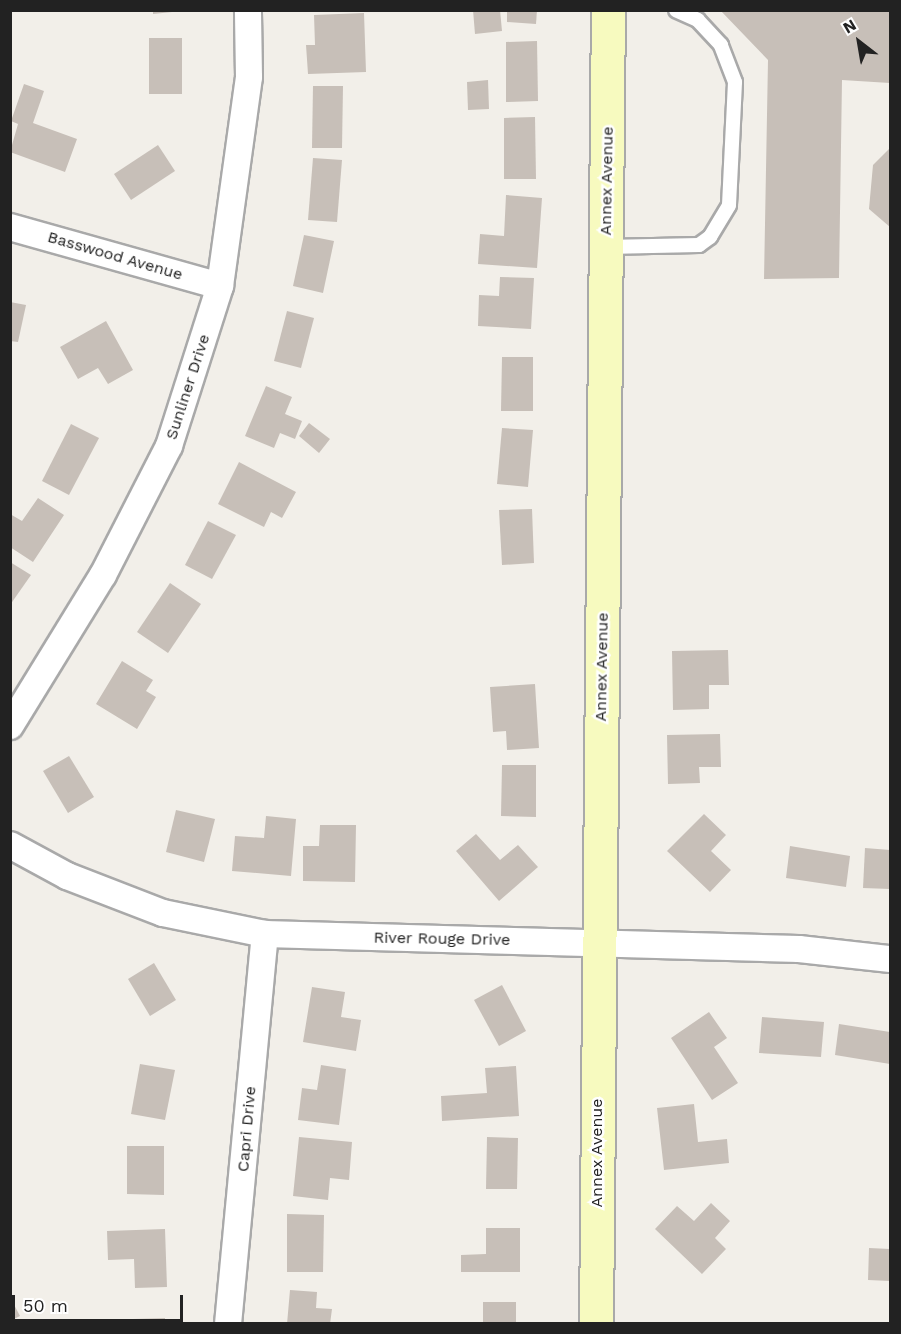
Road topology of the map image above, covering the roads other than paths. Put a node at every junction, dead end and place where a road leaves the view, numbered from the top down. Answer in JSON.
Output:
{"nodes":[{"id":1,"x":248,"y":10,"type":"edge"},
{"id":2,"x":608,"y":10,"type":"edge"},
{"id":3,"x":676,"y":10,"type":"edge"},
{"id":4,"x":10,"y":227,"type":"edge"},
{"id":5,"x":606,"y":247,"type":"junction"},
{"id":6,"x":220,"y":286,"type":"junction"},
{"id":7,"x":10,"y":726,"type":"edge"},
{"id":8,"x":10,"y":845,"type":"edge"},
{"id":9,"x":265,"y":934,"type":"junction"},
{"id":10,"x":599,"y":943,"type":"junction"},
{"id":11,"x":891,"y":959,"type":"edge"},
{"id":12,"x":228,"y":1323,"type":"edge"},
{"id":13,"x":596,"y":1323,"type":"edge"}],
"edges":[{"from":1,"to":6,"type":"street","name":"Sunliner Drive"},
{"from":2,"to":5,"type":"street","name":"Annex Avenue"},
{"from":3,"to":5,"type":"lane"},
{"from":4,"to":6,"type":"street","name":"Basswood Avenue"},
{"from":5,"to":10,"type":"street","name":"Annex Avenue"},
{"from":6,"to":7,"type":"street","name":"Sunliner Drive"},
{"from":8,"to":9,"type":"street","name":"River Rouge Drive"},
{"from":9,"to":10,"type":"street","name":"River Rouge Drive"},
{"from":9,"to":12,"type":"street","name":"Capri Drive"},
{"from":10,"to":11,"type":"street","name":"River Rouge Drive"},
{"from":10,"to":13,"type":"street","name":"Annex Avenue"}]}
